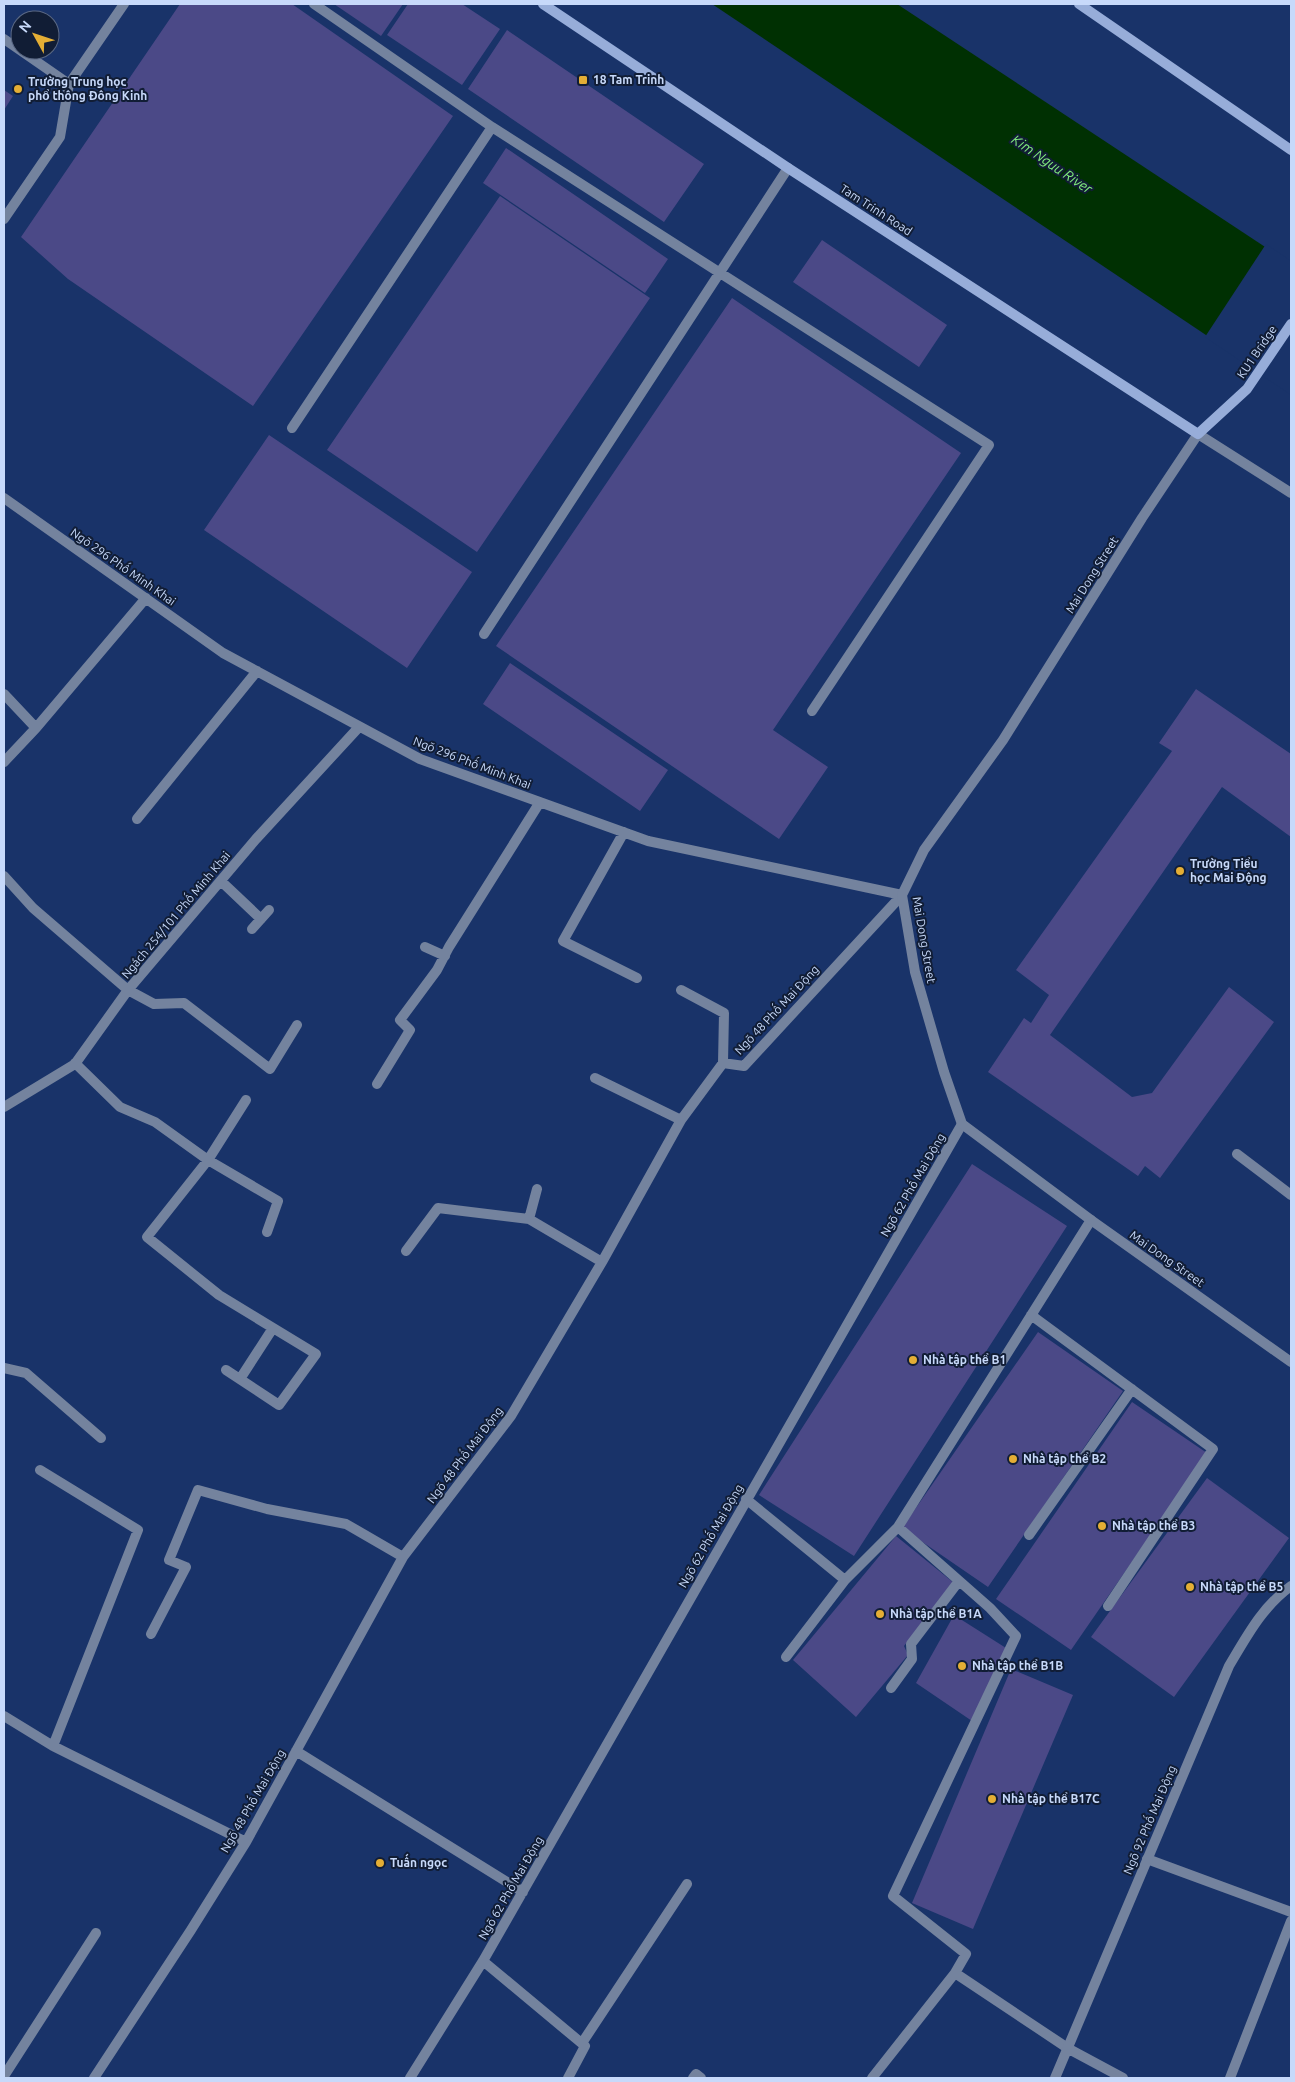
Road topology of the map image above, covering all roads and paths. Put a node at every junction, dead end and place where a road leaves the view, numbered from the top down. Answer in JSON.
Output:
{"nodes":[{"id":1,"x":124,"y":4,"type":"edge"},
{"id":2,"x":314,"y":4,"type":"edge"},
{"id":3,"x":543,"y":4,"type":"edge"},
{"id":4,"x":1079,"y":4,"type":"edge"},
{"id":5,"x":4,"y":39,"type":"edge"},
{"id":6,"x":69,"y":84,"type":"junction"},
{"id":7,"x":492,"y":127,"type":"junction"},
{"id":8,"x":1291,"y":150,"type":"edge"},
{"id":9,"x":788,"y":168,"type":"junction"},
{"id":10,"x":4,"y":220,"type":"edge"},
{"id":11,"x":720,"y":273,"type":"junction"},
{"id":12,"x":1291,"y":324,"type":"edge"},
{"id":13,"x":292,"y":428,"type":"dead end"},
{"id":14,"x":1198,"y":434,"type":"junction"},
{"id":15,"x":1291,"y":493,"type":"edge"},
{"id":16,"x":4,"y":498,"type":"edge"},
{"id":17,"x":146,"y":598,"type":"junction"},
{"id":18,"x":484,"y":634,"type":"dead end"},
{"id":19,"x":257,"y":671,"type":"junction"},
{"id":20,"x":4,"y":694,"type":"edge"},
{"id":21,"x":812,"y":711,"type":"dead end"},
{"id":22,"x":359,"y":726,"type":"junction"},
{"id":23,"x":36,"y":728,"type":"junction"},
{"id":24,"x":4,"y":762,"type":"edge"},
{"id":25,"x":540,"y":802,"type":"junction"},
{"id":26,"x":137,"y":819,"type":"dead end"},
{"id":27,"x":624,"y":832,"type":"junction"},
{"id":28,"x":4,"y":876,"type":"edge"},
{"id":29,"x":221,"y":881,"type":"junction"},
{"id":30,"x":902,"y":895,"type":"junction"},
{"id":31,"x":269,"y":910,"type":"dead end"},
{"id":32,"x":261,"y":919,"type":"junction"},
{"id":33,"x":252,"y":929,"type":"dead end"},
{"id":34,"x":425,"y":947,"type":"dead end"},
{"id":35,"x":444,"y":956,"type":"junction"},
{"id":36,"x":636,"y":978,"type":"dead end"},
{"id":37,"x":128,"y":990,"type":"junction"},
{"id":38,"x":681,"y":990,"type":"dead end"},
{"id":39,"x":297,"y":1025,"type":"dead end"},
{"id":40,"x":75,"y":1063,"type":"junction"},
{"id":41,"x":723,"y":1063,"type":"junction"},
{"id":42,"x":595,"y":1078,"type":"dead end"},
{"id":43,"x":377,"y":1084,"type":"dead end"},
{"id":44,"x":246,"y":1100,"type":"dead end"},
{"id":45,"x":4,"y":1107,"type":"edge"},
{"id":46,"x":681,"y":1120,"type":"junction"},
{"id":47,"x":962,"y":1124,"type":"junction"},
{"id":48,"x":1237,"y":1154,"type":"dead end"},
{"id":49,"x":208,"y":1160,"type":"junction"},
{"id":50,"x":537,"y":1189,"type":"dead end"},
{"id":51,"x":1290,"y":1192,"type":"edge"},
{"id":52,"x":529,"y":1219,"type":"junction"},
{"id":53,"x":1091,"y":1220,"type":"junction"},
{"id":54,"x":267,"y":1232,"type":"dead end"},
{"id":55,"x":406,"y":1252,"type":"dead end"},
{"id":56,"x":602,"y":1262,"type":"junction"},
{"id":57,"x":1031,"y":1315,"type":"junction"},
{"id":58,"x":273,"y":1328,"type":"junction"},
{"id":59,"x":1291,"y":1362,"type":"edge"},
{"id":60,"x":4,"y":1368,"type":"edge"},
{"id":61,"x":226,"y":1370,"type":"dead end"},
{"id":62,"x":240,"y":1379,"type":"junction"},
{"id":63,"x":1132,"y":1389,"type":"junction"},
{"id":64,"x":101,"y":1438,"type":"dead end"},
{"id":65,"x":40,"y":1470,"type":"dead end"},
{"id":66,"x":746,"y":1499,"type":"junction"},
{"id":67,"x":898,"y":1527,"type":"junction"},
{"id":68,"x":1029,"y":1535,"type":"dead end"},
{"id":69,"x":403,"y":1557,"type":"junction"},
{"id":70,"x":845,"y":1580,"type":"junction"},
{"id":71,"x":959,"y":1581,"type":"junction"},
{"id":72,"x":1291,"y":1586,"type":"edge"},
{"id":73,"x":1108,"y":1606,"type":"dead end"},
{"id":74,"x":151,"y":1634,"type":"dead end"},
{"id":75,"x":786,"y":1657,"type":"dead end"},
{"id":76,"x":891,"y":1688,"type":"dead end"},
{"id":77,"x":4,"y":1716,"type":"edge"},
{"id":78,"x":54,"y":1746,"type":"junction"},
{"id":79,"x":296,"y":1752,"type":"junction"},
{"id":80,"x":246,"y":1842,"type":"junction"},
{"id":81,"x":1147,"y":1859,"type":"junction"},
{"id":82,"x":687,"y":1884,"type":"dead end"},
{"id":83,"x":523,"y":1892,"type":"junction"},
{"id":84,"x":1291,"y":1912,"type":"edge"},
{"id":85,"x":1291,"y":1921,"type":"edge"},
{"id":86,"x":96,"y":1933,"type":"dead end"},
{"id":87,"x":483,"y":1961,"type":"junction"},
{"id":88,"x":955,"y":1973,"type":"junction"},
{"id":89,"x":582,"y":2044,"type":"junction"},
{"id":90,"x":1069,"y":2049,"type":"junction"},
{"id":91,"x":4,"y":2076,"type":"edge"},
{"id":92,"x":94,"y":2078,"type":"edge"},
{"id":93,"x":410,"y":2078,"type":"edge"},
{"id":94,"x":568,"y":2078,"type":"edge"},
{"id":95,"x":693,"y":2078,"type":"edge"},
{"id":96,"x":702,"y":2078,"type":"edge"},
{"id":97,"x":872,"y":2078,"type":"edge"},
{"id":98,"x":1055,"y":2078,"type":"edge"},
{"id":99,"x":1123,"y":2078,"type":"edge"},
{"id":100,"x":1230,"y":2078,"type":"edge"}],
"edges":[{"from":1,"to":6,"type":"street"},
{"from":2,"to":7,"type":"street"},
{"from":3,"to":9,"type":"main road","name":"Tam Trinh Road"},
{"from":4,"to":8,"type":"main road"},
{"from":5,"to":6,"type":"street"},
{"from":6,"to":10,"type":"street"},
{"from":7,"to":11,"type":"street"},
{"from":7,"to":13,"type":"street"},
{"from":9,"to":11,"type":"street"},
{"from":9,"to":14,"type":"main road","name":"Tam Trinh Road"},
{"from":11,"to":18,"type":"street"},
{"from":11,"to":21,"type":"street"},
{"from":12,"to":14,"type":"main road","name":"KU1 Bridge"},
{"from":14,"to":15,"type":"street"},
{"from":14,"to":30,"type":"street","name":"Mai Dong Street"},
{"from":16,"to":17,"type":"street","name":"Ngõ 296 Phố Minh Khai"},
{"from":17,"to":19,"type":"street","name":"Ngõ 296 Phố Minh Khai"},
{"from":17,"to":23,"type":"street"},
{"from":19,"to":22,"type":"street","name":"Ngõ 296 Phố Minh Khai"},
{"from":19,"to":26,"type":"street"},
{"from":20,"to":23,"type":"street"},
{"from":22,"to":25,"type":"street","name":"Ngõ 296 Phố Minh Khai"},
{"from":22,"to":29,"type":"street","name":"Ngách 254/101 Phố Minh Khai"},
{"from":23,"to":24,"type":"street"},
{"from":25,"to":27,"type":"street","name":"Ngõ 296 Phố Minh Khai"},
{"from":25,"to":35,"type":"street"},
{"from":27,"to":30,"type":"street","name":"Ngõ 296 Phố Minh Khai"},
{"from":27,"to":36,"type":"street"},
{"from":28,"to":37,"type":"street"},
{"from":29,"to":32,"type":"street"},
{"from":29,"to":37,"type":"street","name":"Ngách 254/101 Phố Minh Khai"},
{"from":30,"to":41,"type":"street","name":"Ngõ 48 Phố Mai Động"},
{"from":30,"to":47,"type":"street","name":"Mai Dong Street"},
{"from":31,"to":32,"type":"street"},
{"from":32,"to":33,"type":"street"},
{"from":34,"to":35,"type":"street"},
{"from":35,"to":43,"type":"street"},
{"from":37,"to":39,"type":"street"},
{"from":37,"to":40,"type":"street","name":"Ngách 254/101 Phố Minh Khai"},
{"from":38,"to":41,"type":"street"},
{"from":40,"to":45,"type":"street","name":"Ngách 254/101 Phố Minh Khai"},
{"from":40,"to":49,"type":"street"},
{"from":41,"to":46,"type":"street","name":"Ngõ 48 Phố Mai Động"},
{"from":42,"to":46,"type":"street"},
{"from":44,"to":49,"type":"street"},
{"from":46,"to":56,"type":"street","name":"Ngõ 48 Phố Mai Động"},
{"from":47,"to":53,"type":"street","name":"Mai Dong Street"},
{"from":47,"to":66,"type":"street","name":"Ngõ 62 Phố Mai Động"},
{"from":48,"to":51,"type":"street"},
{"from":49,"to":54,"type":"street"},
{"from":49,"to":58,"type":"street"},
{"from":50,"to":52,"type":"street"},
{"from":52,"to":55,"type":"street"},
{"from":52,"to":56,"type":"street"},
{"from":53,"to":57,"type":"street"},
{"from":53,"to":59,"type":"street","name":"Mai Dong Street"},
{"from":56,"to":69,"type":"street","name":"Ngõ 48 Phố Mai Động"},
{"from":57,"to":63,"type":"street"},
{"from":57,"to":67,"type":"street"},
{"from":58,"to":62,"type":"street"},
{"from":58,"to":62,"type":"street"},
{"from":60,"to":64,"type":"street"},
{"from":61,"to":62,"type":"street"},
{"from":63,"to":68,"type":"street"},
{"from":63,"to":73,"type":"street"},
{"from":65,"to":78,"type":"street"},
{"from":66,"to":70,"type":"street"},
{"from":66,"to":83,"type":"street","name":"Ngõ 62 Phố Mai Động"},
{"from":67,"to":70,"type":"street"},
{"from":67,"to":71,"type":"street"},
{"from":69,"to":74,"type":"street"},
{"from":69,"to":79,"type":"street","name":"Ngõ 48 Phố Mai Động"},
{"from":70,"to":75,"type":"street"},
{"from":71,"to":76,"type":"street"},
{"from":71,"to":88,"type":"street"},
{"from":72,"to":81,"type":"street","name":"Ngõ 92 Phố Mai Động"},
{"from":77,"to":78,"type":"street"},
{"from":78,"to":80,"type":"street"},
{"from":79,"to":80,"type":"street","name":"Ngõ 48 Phố Mai Động"},
{"from":79,"to":83,"type":"street"},
{"from":80,"to":92,"type":"street","name":"Ngõ 48 Phố Mai Động"},
{"from":81,"to":84,"type":"street"},
{"from":81,"to":90,"type":"street","name":"Ngõ 92 Phố Mai Động"},
{"from":82,"to":89,"type":"street"},
{"from":83,"to":87,"type":"street","name":"Ngõ 62 Phố Mai Động"},
{"from":85,"to":100,"type":"street"},
{"from":86,"to":91,"type":"street"},
{"from":87,"to":89,"type":"street"},
{"from":87,"to":93,"type":"street","name":"Ngõ 62 Phố Mai Động"},
{"from":88,"to":90,"type":"street"},
{"from":88,"to":97,"type":"street"},
{"from":89,"to":94,"type":"street"},
{"from":90,"to":98,"type":"street","name":"Ngõ 92 Phố Mai Động"},
{"from":90,"to":99,"type":"street"},
{"from":95,"to":96,"type":"street"}]}
